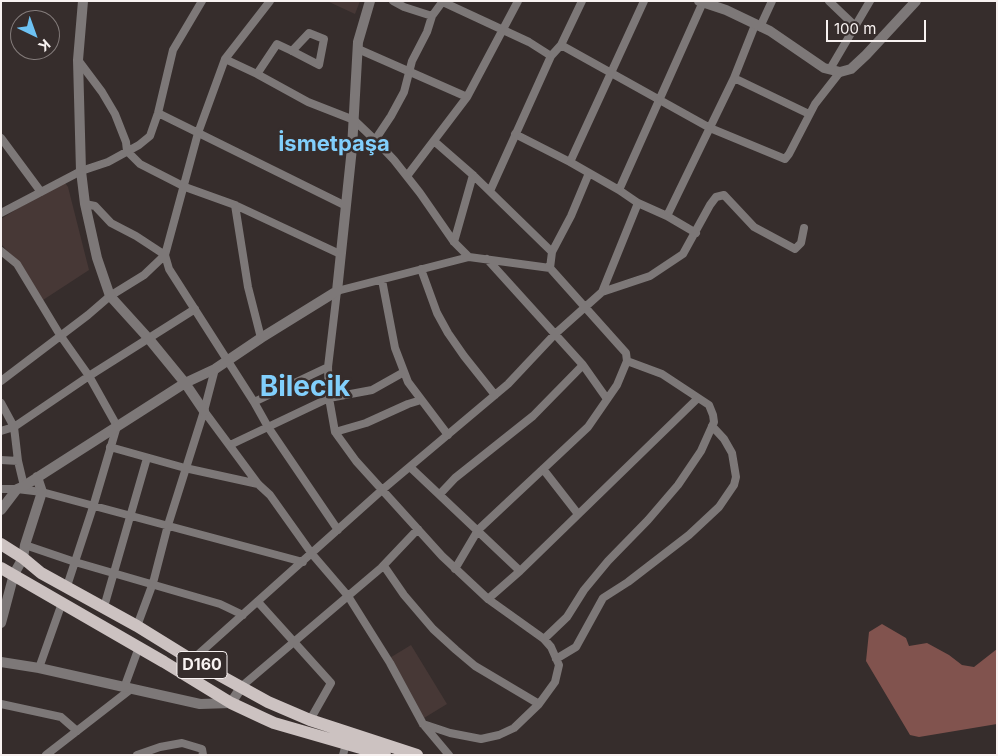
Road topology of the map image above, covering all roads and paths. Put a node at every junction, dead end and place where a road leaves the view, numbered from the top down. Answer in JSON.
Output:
{"nodes":[{"id":1,"x":83,"y":1,"type":"edge"},
{"id":2,"x":202,"y":1,"type":"edge"},
{"id":3,"x":270,"y":1,"type":"edge"},
{"id":4,"x":370,"y":1,"type":"edge"},
{"id":5,"x":393,"y":1,"type":"edge"},
{"id":6,"x":443,"y":1,"type":"edge"},
{"id":7,"x":518,"y":1,"type":"edge"},
{"id":8,"x":582,"y":1,"type":"edge"},
{"id":9,"x":644,"y":1,"type":"edge"},
{"id":10,"x":772,"y":1,"type":"edge"},
{"id":11,"x":829,"y":1,"type":"edge"},
{"id":12,"x":870,"y":1,"type":"edge"},
{"id":13,"x":916,"y":1,"type":"edge"},
{"id":14,"x":701,"y":2,"type":"edge"},
{"id":15,"x":432,"y":16,"type":"junction"},
{"id":16,"x":854,"y":25,"type":"junction"},
{"id":17,"x":758,"y":26,"type":"junction"},
{"id":18,"x":504,"y":30,"type":"junction"},
{"id":19,"x":561,"y":45,"type":"junction"},
{"id":20,"x":358,"y":49,"type":"junction"},
{"id":21,"x":292,"y":51,"type":"junction"},
{"id":22,"x":551,"y":56,"type":"junction"},
{"id":23,"x":225,"y":59,"type":"junction"},
{"id":24,"x":78,"y":60,"type":"junction"},
{"id":25,"x":835,"y":71,"type":"junction"},
{"id":26,"x":410,"y":72,"type":"junction"},
{"id":27,"x":257,"y":74,"type":"junction"},
{"id":28,"x":612,"y":74,"type":"junction"},
{"id":29,"x":734,"y":78,"type":"junction"},
{"id":30,"x":467,"y":97,"type":"junction"},
{"id":31,"x":659,"y":100,"type":"junction"},
{"id":32,"x":158,"y":113,"type":"junction"},
{"id":33,"x":809,"y":114,"type":"junction"},
{"id":34,"x":354,"y":120,"type":"junction"},
{"id":35,"x":710,"y":128,"type":"junction"},
{"id":36,"x":198,"y":133,"type":"junction"},
{"id":37,"x":515,"y":134,"type":"junction"},
{"id":38,"x":1,"y":138,"type":"edge"},
{"id":39,"x":375,"y":140,"type":"junction"},
{"id":40,"x":434,"y":141,"type":"junction"},
{"id":41,"x":127,"y":152,"type":"junction"},
{"id":42,"x":570,"y":162,"type":"junction"},
{"id":43,"x":81,"y":171,"type":"junction"},
{"id":44,"x":589,"y":173,"type":"junction"},
{"id":45,"x":473,"y":175,"type":"junction"},
{"id":46,"x":407,"y":176,"type":"junction"},
{"id":47,"x":185,"y":187,"type":"junction"},
{"id":48,"x":620,"y":190,"type":"junction"},
{"id":49,"x":490,"y":191,"type":"junction"},
{"id":50,"x":41,"y":192,"type":"junction"},
{"id":51,"x":638,"y":203,"type":"junction"},
{"id":52,"x":85,"y":204,"type":"junction"},
{"id":53,"x":235,"y":205,"type":"junction"},
{"id":54,"x":346,"y":206,"type":"junction"},
{"id":55,"x":1,"y":213,"type":"edge"},
{"id":56,"x":667,"y":216,"type":"junction"},
{"id":57,"x":804,"y":228,"type":"dead end"},
{"id":58,"x":696,"y":233,"type":"junction"},
{"id":59,"x":454,"y":242,"type":"junction"},
{"id":60,"x":1,"y":251,"type":"edge"},
{"id":61,"x":552,"y":252,"type":"junction"},
{"id":62,"x":340,"y":254,"type":"junction"},
{"id":63,"x":165,"y":255,"type":"junction"},
{"id":64,"x":469,"y":257,"type":"junction"},
{"id":65,"x":487,"y":259,"type":"junction"},
{"id":66,"x":550,"y":268,"type":"junction"},
{"id":67,"x":422,"y":269,"type":"junction"},
{"id":68,"x":382,"y":280,"type":"junction"},
{"id":69,"x":337,"y":291,"type":"junction"},
{"id":70,"x":602,"y":292,"type":"junction"},
{"id":71,"x":110,"y":296,"type":"junction"},
{"id":72,"x":584,"y":308,"type":"junction"},
{"id":73,"x":195,"y":309,"type":"junction"},
{"id":74,"x":555,"y":334,"type":"junction"},
{"id":75,"x":60,"y":335,"type":"junction"},
{"id":76,"x":261,"y":338,"type":"junction"},
{"id":77,"x":149,"y":339,"type":"junction"},
{"id":78,"x":228,"y":360,"type":"junction"},
{"id":79,"x":627,"y":361,"type":"junction"},
{"id":80,"x":583,"y":365,"type":"junction"},
{"id":81,"x":328,"y":367,"type":"junction"},
{"id":82,"x":215,"y":369,"type":"junction"},
{"id":83,"x":404,"y":372,"type":"junction"},
{"id":84,"x":89,"y":376,"type":"junction"},
{"id":85,"x":1,"y":381,"type":"edge"},
{"id":86,"x":185,"y":384,"type":"junction"},
{"id":87,"x":496,"y":395,"type":"junction"},
{"id":88,"x":329,"y":398,"type":"junction"},
{"id":89,"x":607,"y":399,"type":"junction"},
{"id":90,"x":698,"y":399,"type":"junction"},
{"id":91,"x":421,"y":400,"type":"junction"},
{"id":92,"x":254,"y":402,"type":"junction"},
{"id":93,"x":1,"y":403,"type":"edge"},
{"id":94,"x":204,"y":411,"type":"junction"},
{"id":95,"x":117,"y":426,"type":"junction"},
{"id":96,"x":712,"y":426,"type":"junction"},
{"id":97,"x":14,"y":427,"type":"junction"},
{"id":98,"x":268,"y":427,"type":"junction"},
{"id":99,"x":1,"y":431,"type":"edge"},
{"id":100,"x":335,"y":432,"type":"junction"},
{"id":101,"x":448,"y":435,"type":"junction"},
{"id":102,"x":230,"y":445,"type":"junction"},
{"id":103,"x":110,"y":448,"type":"junction"},
{"id":104,"x":147,"y":458,"type":"junction"},
{"id":105,"x":1,"y":460,"type":"edge"},
{"id":106,"x":18,"y":461,"type":"junction"},
{"id":107,"x":410,"y":467,"type":"junction"},
{"id":108,"x":185,"y":468,"type":"junction"},
{"id":109,"x":543,"y":469,"type":"junction"},
{"id":110,"x":37,"y":477,"type":"junction"},
{"id":111,"x":258,"y":484,"type":"junction"},
{"id":112,"x":21,"y":487,"type":"junction"},
{"id":113,"x":1,"y":490,"type":"edge"},
{"id":114,"x":382,"y":490,"type":"junction"},
{"id":115,"x":42,"y":492,"type":"junction"},
{"id":116,"x":440,"y":494,"type":"junction"},
{"id":117,"x":93,"y":507,"type":"junction"},
{"id":118,"x":1,"y":510,"type":"edge"},
{"id":119,"x":578,"y":514,"type":"junction"},
{"id":120,"x":130,"y":516,"type":"junction"},
{"id":121,"x":168,"y":525,"type":"junction"},
{"id":122,"x":418,"y":529,"type":"junction"},
{"id":123,"x":338,"y":530,"type":"junction"},
{"id":124,"x":478,"y":530,"type":"junction"},
{"id":125,"x":1,"y":544,"type":"edge"},
{"id":126,"x":24,"y":552,"type":"junction"},
{"id":127,"x":312,"y":554,"type":"junction"},
{"id":128,"x":75,"y":562,"type":"junction"},
{"id":129,"x":303,"y":562,"type":"junction"},
{"id":130,"x":384,"y":566,"type":"junction"},
{"id":131,"x":1,"y":568,"type":"edge"},
{"id":132,"x":455,"y":569,"type":"junction"},
{"id":133,"x":520,"y":571,"type":"junction"},
{"id":134,"x":114,"y":573,"type":"junction"},
{"id":135,"x":14,"y":574,"type":"junction"},
{"id":136,"x":153,"y":583,"type":"junction"},
{"id":137,"x":67,"y":586,"type":"junction"},
{"id":138,"x":348,"y":596,"type":"junction"},
{"id":139,"x":488,"y":599,"type":"junction"},
{"id":140,"x":258,"y":602,"type":"junction"},
{"id":141,"x":62,"y":603,"type":"junction"},
{"id":142,"x":104,"y":607,"type":"junction"},
{"id":143,"x":243,"y":615,"type":"junction"},
{"id":144,"x":1,"y":623,"type":"edge"},
{"id":145,"x":137,"y":626,"type":"junction"},
{"id":146,"x":544,"y":639,"type":"junction"},
{"id":147,"x":294,"y":641,"type":"junction"},
{"id":148,"x":139,"y":647,"type":"junction"},
{"id":149,"x":556,"y":659,"type":"junction"},
{"id":150,"x":192,"y":660,"type":"junction"},
{"id":151,"x":1,"y":662,"type":"edge"},
{"id":152,"x":39,"y":668,"type":"junction"},
{"id":153,"x":242,"y":686,"type":"junction"},
{"id":154,"x":127,"y":689,"type":"junction"},
{"id":155,"x":231,"y":702,"type":"junction"},
{"id":156,"x":270,"y":703,"type":"junction"},
{"id":157,"x":1,"y":704,"type":"edge"},
{"id":158,"x":539,"y":704,"type":"junction"},
{"id":159,"x":263,"y":718,"type":"junction"},
{"id":160,"x":310,"y":720,"type":"junction"},
{"id":161,"x":423,"y":724,"type":"junction"},
{"id":162,"x":77,"y":731,"type":"junction"},
{"id":163,"x":344,"y":749,"type":"edge"},
{"id":164,"x":46,"y":755,"type":"edge"},
{"id":165,"x":137,"y":755,"type":"edge"},
{"id":166,"x":203,"y":755,"type":"edge"},
{"id":167,"x":385,"y":755,"type":"edge"},
{"id":168,"x":417,"y":755,"type":"edge"},
{"id":169,"x":449,"y":755,"type":"edge"}],
"edges":[{"from":1,"to":24,"type":"street"},
{"from":2,"to":32,"type":"street"},
{"from":3,"to":23,"type":"street"},
{"from":4,"to":20,"type":"street"},
{"from":5,"to":15,"type":"street"},
{"from":6,"to":15,"type":"street"},
{"from":6,"to":18,"type":"street"},
{"from":7,"to":18,"type":"street"},
{"from":8,"to":19,"type":"street"},
{"from":9,"to":28,"type":"street"},
{"from":10,"to":17,"type":"street"},
{"from":11,"to":16,"type":"street"},
{"from":12,"to":16,"type":"street"},
{"from":13,"to":25,"type":"street"},
{"from":14,"to":17,"type":"street"},
{"from":14,"to":31,"type":"street"},
{"from":15,"to":26,"type":"street"},
{"from":16,"to":25,"type":"street"},
{"from":17,"to":25,"type":"street"},
{"from":17,"to":29,"type":"street"},
{"from":18,"to":22,"type":"street"},
{"from":18,"to":30,"type":"street"},
{"from":19,"to":22,"type":"street"},
{"from":19,"to":28,"type":"street"},
{"from":20,"to":26,"type":"street"},
{"from":20,"to":34,"type":"street"},
{"from":21,"to":21,"type":"street"},
{"from":21,"to":27,"type":"street"},
{"from":22,"to":37,"type":"street"},
{"from":23,"to":27,"type":"street"},
{"from":23,"to":36,"type":"street"},
{"from":24,"to":41,"type":"street"},
{"from":24,"to":43,"type":"street"},
{"from":25,"to":33,"type":"street"},
{"from":26,"to":30,"type":"street"},
{"from":26,"to":39,"type":"street"},
{"from":27,"to":34,"type":"street"},
{"from":28,"to":31,"type":"street"},
{"from":28,"to":42,"type":"street"},
{"from":29,"to":33,"type":"street"},
{"from":29,"to":35,"type":"street"},
{"from":30,"to":40,"type":"street"},
{"from":31,"to":35,"type":"street"},
{"from":31,"to":48,"type":"street"},
{"from":32,"to":36,"type":"street"},
{"from":32,"to":41,"type":"street"},
{"from":33,"to":35,"type":"street"},
{"from":34,"to":39,"type":"street"},
{"from":34,"to":54,"type":"street"},
{"from":35,"to":56,"type":"street"},
{"from":36,"to":47,"type":"street"},
{"from":36,"to":54,"type":"street"},
{"from":37,"to":42,"type":"street"},
{"from":37,"to":49,"type":"street"},
{"from":38,"to":50,"type":"street"},
{"from":39,"to":46,"type":"street"},
{"from":40,"to":45,"type":"street"},
{"from":40,"to":46,"type":"street"},
{"from":41,"to":43,"type":"street"},
{"from":41,"to":47,"type":"street"},
{"from":42,"to":44,"type":"street"},
{"from":43,"to":50,"type":"street"},
{"from":43,"to":52,"type":"street"},
{"from":44,"to":48,"type":"street"},
{"from":44,"to":61,"type":"street"},
{"from":45,"to":49,"type":"street"},
{"from":45,"to":59,"type":"street"},
{"from":46,"to":59,"type":"street"},
{"from":47,"to":53,"type":"street"},
{"from":47,"to":63,"type":"street"},
{"from":48,"to":51,"type":"street"},
{"from":49,"to":61,"type":"street"},
{"from":50,"to":55,"type":"street"},
{"from":51,"to":56,"type":"street"},
{"from":51,"to":70,"type":"street"},
{"from":52,"to":63,"type":"street"},
{"from":52,"to":71,"type":"street"},
{"from":53,"to":62,"type":"street"},
{"from":53,"to":76,"type":"street"},
{"from":54,"to":62,"type":"street"},
{"from":56,"to":58,"type":"street"},
{"from":57,"to":58,"type":"street"},
{"from":58,"to":70,"type":"street"},
{"from":59,"to":64,"type":"street"},
{"from":60,"to":75,"type":"street"},
{"from":61,"to":66,"type":"street"},
{"from":62,"to":69,"type":"street"},
{"from":63,"to":71,"type":"street"},
{"from":63,"to":73,"type":"street"},
{"from":64,"to":65,"type":"street"},
{"from":64,"to":67,"type":"street"},
{"from":65,"to":66,"type":"street"},
{"from":65,"to":74,"type":"street"},
{"from":66,"to":72,"type":"street"},
{"from":67,"to":68,"type":"street"},
{"from":67,"to":87,"type":"street"},
{"from":68,"to":69,"type":"street"},
{"from":68,"to":83,"type":"street"},
{"from":69,"to":76,"type":"street"},
{"from":69,"to":81,"type":"street"},
{"from":70,"to":72,"type":"street"},
{"from":71,"to":75,"type":"street"},
{"from":71,"to":77,"type":"street"},
{"from":72,"to":74,"type":"street"},
{"from":72,"to":79,"type":"street"},
{"from":73,"to":77,"type":"street"},
{"from":73,"to":78,"type":"street"},
{"from":74,"to":80,"type":"street"},
{"from":74,"to":87,"type":"street"},
{"from":75,"to":84,"type":"street"},
{"from":75,"to":85,"type":"street"},
{"from":76,"to":78,"type":"street"},
{"from":77,"to":84,"type":"street"},
{"from":77,"to":86,"type":"street"},
{"from":78,"to":82,"type":"street"},
{"from":78,"to":92,"type":"street"},
{"from":79,"to":89,"type":"street"},
{"from":79,"to":90,"type":"street"},
{"from":80,"to":89,"type":"street"},
{"from":80,"to":116,"type":"street"},
{"from":81,"to":88,"type":"street"},
{"from":81,"to":92,"type":"street"},
{"from":82,"to":86,"type":"street"},
{"from":82,"to":94,"type":"street"},
{"from":83,"to":88,"type":"street"},
{"from":83,"to":91,"type":"street"},
{"from":84,"to":95,"type":"street"},
{"from":84,"to":97,"type":"street"},
{"from":86,"to":94,"type":"street"},
{"from":86,"to":95,"type":"street"},
{"from":87,"to":101,"type":"street"},
{"from":88,"to":98,"type":"street"},
{"from":88,"to":100,"type":"street"},
{"from":89,"to":109,"type":"street"},
{"from":90,"to":96,"type":"street"},
{"from":90,"to":119,"type":"street"},
{"from":91,"to":100,"type":"street"},
{"from":91,"to":101,"type":"street"},
{"from":92,"to":98,"type":"street"},
{"from":93,"to":97,"type":"street"},
{"from":94,"to":102,"type":"street"},
{"from":94,"to":108,"type":"street"},
{"from":95,"to":103,"type":"street"},
{"from":95,"to":110,"type":"street"},
{"from":96,"to":146,"type":"street"},
{"from":96,"to":149,"type":"street"},
{"from":97,"to":99,"type":"street"},
{"from":97,"to":106,"type":"street"},
{"from":98,"to":102,"type":"street"},
{"from":98,"to":123,"type":"street"},
{"from":100,"to":114,"type":"street"},
{"from":101,"to":107,"type":"street"},
{"from":102,"to":111,"type":"street"},
{"from":103,"to":104,"type":"street"},
{"from":103,"to":117,"type":"street"},
{"from":104,"to":108,"type":"street"},
{"from":104,"to":120,"type":"street"},
{"from":105,"to":106,"type":"street"},
{"from":106,"to":112,"type":"street"},
{"from":107,"to":114,"type":"street"},
{"from":107,"to":116,"type":"street"},
{"from":108,"to":111,"type":"street"},
{"from":108,"to":121,"type":"street"},
{"from":109,"to":119,"type":"street"},
{"from":109,"to":124,"type":"street"},
{"from":110,"to":112,"type":"street"},
{"from":110,"to":115,"type":"street"},
{"from":111,"to":127,"type":"street"},
{"from":112,"to":113,"type":"street"},
{"from":112,"to":115,"type":"street"},
{"from":112,"to":118,"type":"street"},
{"from":114,"to":122,"type":"street"},
{"from":114,"to":123,"type":"street"},
{"from":115,"to":117,"type":"street"},
{"from":115,"to":126,"type":"street"},
{"from":116,"to":124,"type":"street"},
{"from":117,"to":120,"type":"street"},
{"from":117,"to":128,"type":"street"},
{"from":119,"to":133,"type":"street"},
{"from":120,"to":121,"type":"street"},
{"from":120,"to":134,"type":"street"},
{"from":121,"to":129,"type":"street"},
{"from":121,"to":136,"type":"street"},
{"from":122,"to":130,"type":"street"},
{"from":122,"to":132,"type":"street"},
{"from":123,"to":127,"type":"street"},
{"from":124,"to":132,"type":"street"},
{"from":124,"to":133,"type":"street"},
{"from":125,"to":126,"type":"main road","number":"D160"},
{"from":126,"to":128,"type":"street"},
{"from":126,"to":135,"type":"street"},
{"from":126,"to":137,"type":"main road","number":"D160"},
{"from":127,"to":129,"type":"street"},
{"from":127,"to":138,"type":"street"},
{"from":128,"to":134,"type":"street"},
{"from":128,"to":137,"type":"street"},
{"from":129,"to":140,"type":"street"},
{"from":130,"to":138,"type":"street"},
{"from":130,"to":158,"type":"street"},
{"from":131,"to":135,"type":"main road","number":"D160"},
{"from":132,"to":139,"type":"street"},
{"from":133,"to":139,"type":"street"},
{"from":134,"to":136,"type":"street"},
{"from":134,"to":142,"type":"street"},
{"from":135,"to":141,"type":"main road","number":"D160"},
{"from":135,"to":144,"type":"street"},
{"from":136,"to":143,"type":"street"},
{"from":136,"to":145,"type":"street"},
{"from":137,"to":142,"type":"main road","number":"D160"},
{"from":138,"to":147,"type":"street"},
{"from":138,"to":161,"type":"street"},
{"from":139,"to":146,"type":"street"},
{"from":140,"to":143,"type":"street"},
{"from":140,"to":147,"type":"street"},
{"from":141,"to":148,"type":"main road","number":"D160"},
{"from":141,"to":152,"type":"street"},
{"from":142,"to":145,"type":"main road","number":"D160"},
{"from":143,"to":150,"type":"street"},
{"from":145,"to":150,"type":"main road","number":"D160"},
{"from":146,"to":149,"type":"street"},
{"from":147,"to":153,"type":"street"},
{"from":147,"to":160,"type":"street"},
{"from":148,"to":154,"type":"street"},
{"from":148,"to":155,"type":"main road","number":"D160"},
{"from":149,"to":158,"type":"street"},
{"from":150,"to":153,"type":"main road","number":"D160"},
{"from":151,"to":152,"type":"street"},
{"from":152,"to":154,"type":"street"},
{"from":153,"to":155,"type":"street"},
{"from":153,"to":156,"type":"main road","number":"D160"},
{"from":154,"to":155,"type":"street"},
{"from":154,"to":162,"type":"street"},
{"from":155,"to":159,"type":"main road","number":"D160"},
{"from":156,"to":159,"type":"street"},
{"from":156,"to":160,"type":"main road","number":"D160"},
{"from":157,"to":162,"type":"street"},
{"from":158,"to":161,"type":"street"},
{"from":159,"to":163,"type":"main road","number":"D160"},
{"from":160,"to":168,"type":"main road","number":"D160"},
{"from":161,"to":169,"type":"street"},
{"from":162,"to":164,"type":"street"},
{"from":163,"to":167,"type":"main road","number":"D160"},
{"from":165,"to":166,"type":"street"}]}
